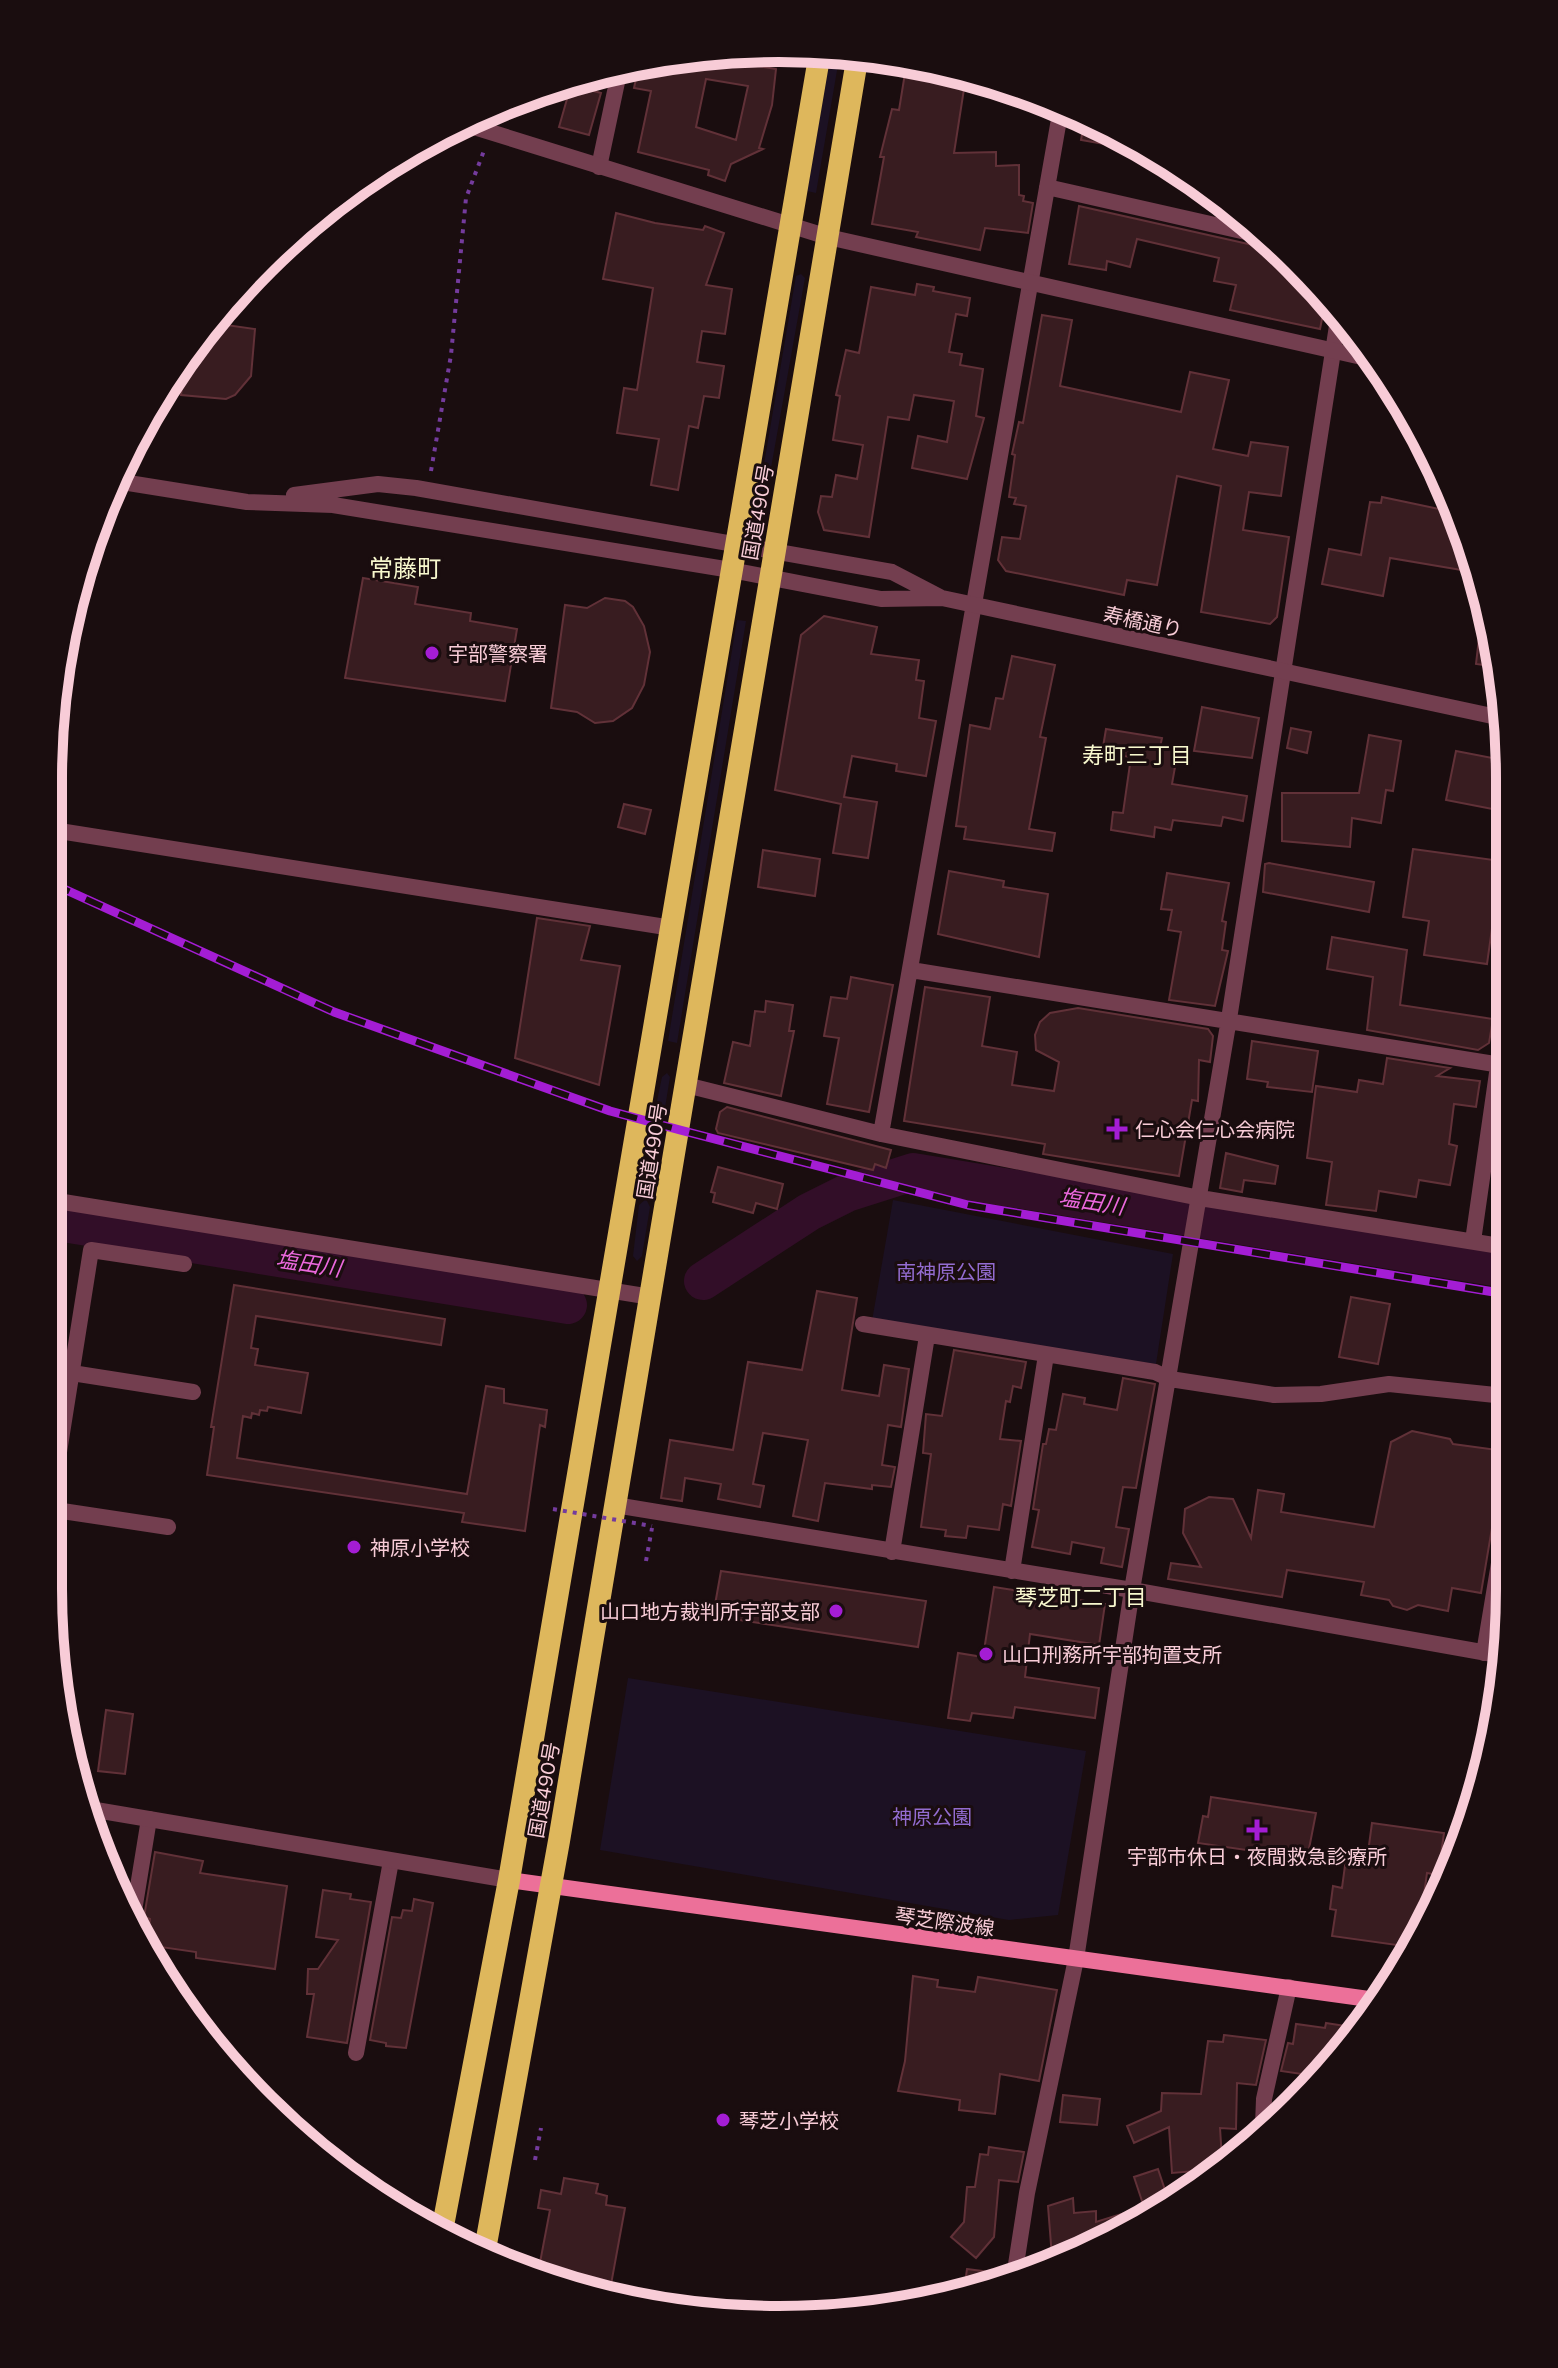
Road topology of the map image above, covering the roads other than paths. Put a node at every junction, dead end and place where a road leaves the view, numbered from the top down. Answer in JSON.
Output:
{"nodes":[{"id":1,"x":818,"y":64,"type":"edge"},
{"id":2,"x":856,"y":67,"type":"edge"},
{"id":3,"x":617,"y":81,"type":"edge"},
{"id":4,"x":1059,"y":120,"type":"edge"},
{"id":5,"x":479,"y":129,"type":"edge"},
{"id":6,"x":599,"y":167,"type":"junction"},
{"id":7,"x":1047,"y":187,"type":"junction"},
{"id":8,"x":790,"y":227,"type":"junction"},
{"id":9,"x":1241,"y":231,"type":"edge"},
{"id":10,"x":828,"y":237,"type":"junction"},
{"id":11,"x":1031,"y":283,"type":"junction"},
{"id":12,"x":1336,"y":329,"type":"edge"},
{"id":13,"x":1333,"y":349,"type":"junction"},
{"id":14,"x":1357,"y":355,"type":"edge"},
{"id":15,"x":127,"y":483,"type":"edge"},
{"id":16,"x":247,"y":502,"type":"junction"},
{"id":17,"x":735,"y":545,"type":"junction"},
{"id":18,"x":775,"y":552,"type":"junction"},
{"id":19,"x":731,"y":570,"type":"junction"},
{"id":20,"x":770,"y":577,"type":"junction"},
{"id":21,"x":942,"y":598,"type":"junction"},
{"id":22,"x":975,"y":604,"type":"junction"},
{"id":23,"x":1283,"y":672,"type":"junction"},
{"id":24,"x":1493,"y":716,"type":"edge"},
{"id":25,"x":62,"y":831,"type":"edge"},
{"id":26,"x":672,"y":928,"type":"junction"},
{"id":27,"x":911,"y":970,"type":"junction"},
{"id":28,"x":1229,"y":1019,"type":"junction"},
{"id":29,"x":1496,"y":1064,"type":"edge"},
{"id":30,"x":686,"y":1085,"type":"junction"},
{"id":31,"x":1496,"y":1101,"type":"edge"},
{"id":32,"x":881,"y":1134,"type":"junction"},
{"id":33,"x":62,"y":1202,"type":"edge"},
{"id":34,"x":1199,"y":1203,"type":"junction"},
{"id":35,"x":1473,"y":1241,"type":"junction"},
{"id":36,"x":1496,"y":1245,"type":"edge"},
{"id":37,"x":184,"y":1264,"type":"dead end"},
{"id":38,"x":611,"y":1289,"type":"junction"},
{"id":39,"x":651,"y":1297,"type":"junction"},
{"id":40,"x":863,"y":1324,"type":"dead end"},
{"id":41,"x":927,"y":1336,"type":"junction"},
{"id":42,"x":1046,"y":1355,"type":"junction"},
{"id":43,"x":72,"y":1373,"type":"junction"},
{"id":44,"x":1170,"y":1379,"type":"junction"},
{"id":45,"x":193,"y":1392,"type":"dead end"},
{"id":46,"x":1496,"y":1395,"type":"edge"},
{"id":47,"x":62,"y":1435,"type":"edge"},
{"id":48,"x":615,"y":1505,"type":"junction"},
{"id":49,"x":62,"y":1511,"type":"edge"},
{"id":50,"x":168,"y":1527,"type":"dead end"},
{"id":51,"x":892,"y":1552,"type":"junction"},
{"id":52,"x":1012,"y":1571,"type":"junction"},
{"id":53,"x":1496,"y":1581,"type":"edge"},
{"id":54,"x":1132,"y":1590,"type":"junction"},
{"id":55,"x":1484,"y":1653,"type":"junction"},
{"id":56,"x":1492,"y":1654,"type":"edge"},
{"id":57,"x":97,"y":1810,"type":"edge"},
{"id":58,"x":149,"y":1819,"type":"junction"},
{"id":59,"x":391,"y":1861,"type":"junction"},
{"id":60,"x":509,"y":1880,"type":"junction"},
{"id":61,"x":551,"y":1886,"type":"junction"},
{"id":62,"x":135,"y":1904,"type":"edge"},
{"id":63,"x":1076,"y":1959,"type":"junction"},
{"id":64,"x":1289,"y":1987,"type":"junction"},
{"id":65,"x":1367,"y":1999,"type":"edge"},
{"id":66,"x":356,"y":2053,"type":"dead end"},
{"id":67,"x":1263,"y":2117,"type":"edge"},
{"id":68,"x":444,"y":2222,"type":"edge"},
{"id":69,"x":486,"y":2243,"type":"edge"},
{"id":70,"x":1016,"y":2265,"type":"edge"}],
"edges":[{"from":1,"to":8,"type":"highway","name":"国道490号"},
{"from":2,"to":10,"type":"highway","name":"国道490号"},
{"from":3,"to":6,"type":"street"},
{"from":4,"to":7,"type":"street"},
{"from":5,"to":6,"type":"street"},
{"from":6,"to":8,"type":"street"},
{"from":7,"to":9,"type":"street"},
{"from":7,"to":11,"type":"street"},
{"from":8,"to":10,"type":"street"},
{"from":8,"to":17,"type":"highway","name":"国道490号"},
{"from":10,"to":11,"type":"street"},
{"from":10,"to":18,"type":"highway","name":"国道490号"},
{"from":11,"to":13,"type":"street"},
{"from":11,"to":22,"type":"street"},
{"from":12,"to":13,"type":"street"},
{"from":13,"to":14,"type":"street"},
{"from":13,"to":23,"type":"street"},
{"from":15,"to":16,"type":"street"},
{"from":16,"to":17,"type":"street"},
{"from":16,"to":19,"type":"street","name":"寿橋通り"},
{"from":17,"to":18,"type":"street"},
{"from":17,"to":19,"type":"highway","name":"国道490号"},
{"from":18,"to":20,"type":"highway","name":"国道490号"},
{"from":18,"to":21,"type":"street"},
{"from":19,"to":20,"type":"street","name":"寿橋通り"},
{"from":19,"to":26,"type":"highway","name":"国道490号"},
{"from":20,"to":21,"type":"street","name":"寿橋通り"},
{"from":20,"to":30,"type":"highway","name":"国道490号"},
{"from":21,"to":22,"type":"street","name":"寿橋通り"},
{"from":22,"to":23,"type":"street","name":"寿橋通り"},
{"from":22,"to":27,"type":"street"},
{"from":23,"to":24,"type":"street","name":"寿橋通り"},
{"from":23,"to":28,"type":"street"},
{"from":25,"to":26,"type":"street"},
{"from":26,"to":38,"type":"highway","name":"国道490号"},
{"from":27,"to":28,"type":"street"},
{"from":27,"to":32,"type":"street"},
{"from":28,"to":29,"type":"street"},
{"from":28,"to":34,"type":"street"},
{"from":30,"to":32,"type":"street"},
{"from":30,"to":39,"type":"highway","name":"国道490号"},
{"from":31,"to":35,"type":"street"},
{"from":32,"to":34,"type":"street"},
{"from":33,"to":38,"type":"street"},
{"from":34,"to":35,"type":"street"},
{"from":34,"to":44,"type":"street"},
{"from":35,"to":36,"type":"street"},
{"from":37,"to":43,"type":"street"},
{"from":38,"to":39,"type":"street"},
{"from":38,"to":60,"type":"highway","name":"国道490号"},
{"from":39,"to":48,"type":"highway","name":"国道490号"},
{"from":40,"to":41,"type":"street"},
{"from":41,"to":42,"type":"street"},
{"from":41,"to":51,"type":"street"},
{"from":42,"to":44,"type":"street"},
{"from":42,"to":52,"type":"street"},
{"from":43,"to":45,"type":"street"},
{"from":43,"to":47,"type":"street"},
{"from":44,"to":46,"type":"street"},
{"from":44,"to":54,"type":"street"},
{"from":48,"to":51,"type":"street"},
{"from":48,"to":61,"type":"highway","name":"国道490号"},
{"from":49,"to":50,"type":"street"},
{"from":51,"to":52,"type":"street"},
{"from":52,"to":54,"type":"street"},
{"from":53,"to":55,"type":"street"},
{"from":54,"to":55,"type":"street"},
{"from":54,"to":63,"type":"street"},
{"from":55,"to":56,"type":"street"},
{"from":57,"to":58,"type":"street"},
{"from":58,"to":59,"type":"street"},
{"from":58,"to":62,"type":"street"},
{"from":59,"to":60,"type":"street"},
{"from":59,"to":66,"type":"street"},
{"from":60,"to":61,"type":"main road","name":"琴芝際波線"},
{"from":60,"to":68,"type":"highway","name":"国道490号"},
{"from":61,"to":63,"type":"main road","name":"琴芝際波線"},
{"from":61,"to":69,"type":"highway","name":"国道490号"},
{"from":63,"to":64,"type":"main road","name":"琴芝際波線"},
{"from":63,"to":70,"type":"street"},
{"from":64,"to":65,"type":"main road","name":"琴芝際波線"},
{"from":64,"to":67,"type":"street"}]}
